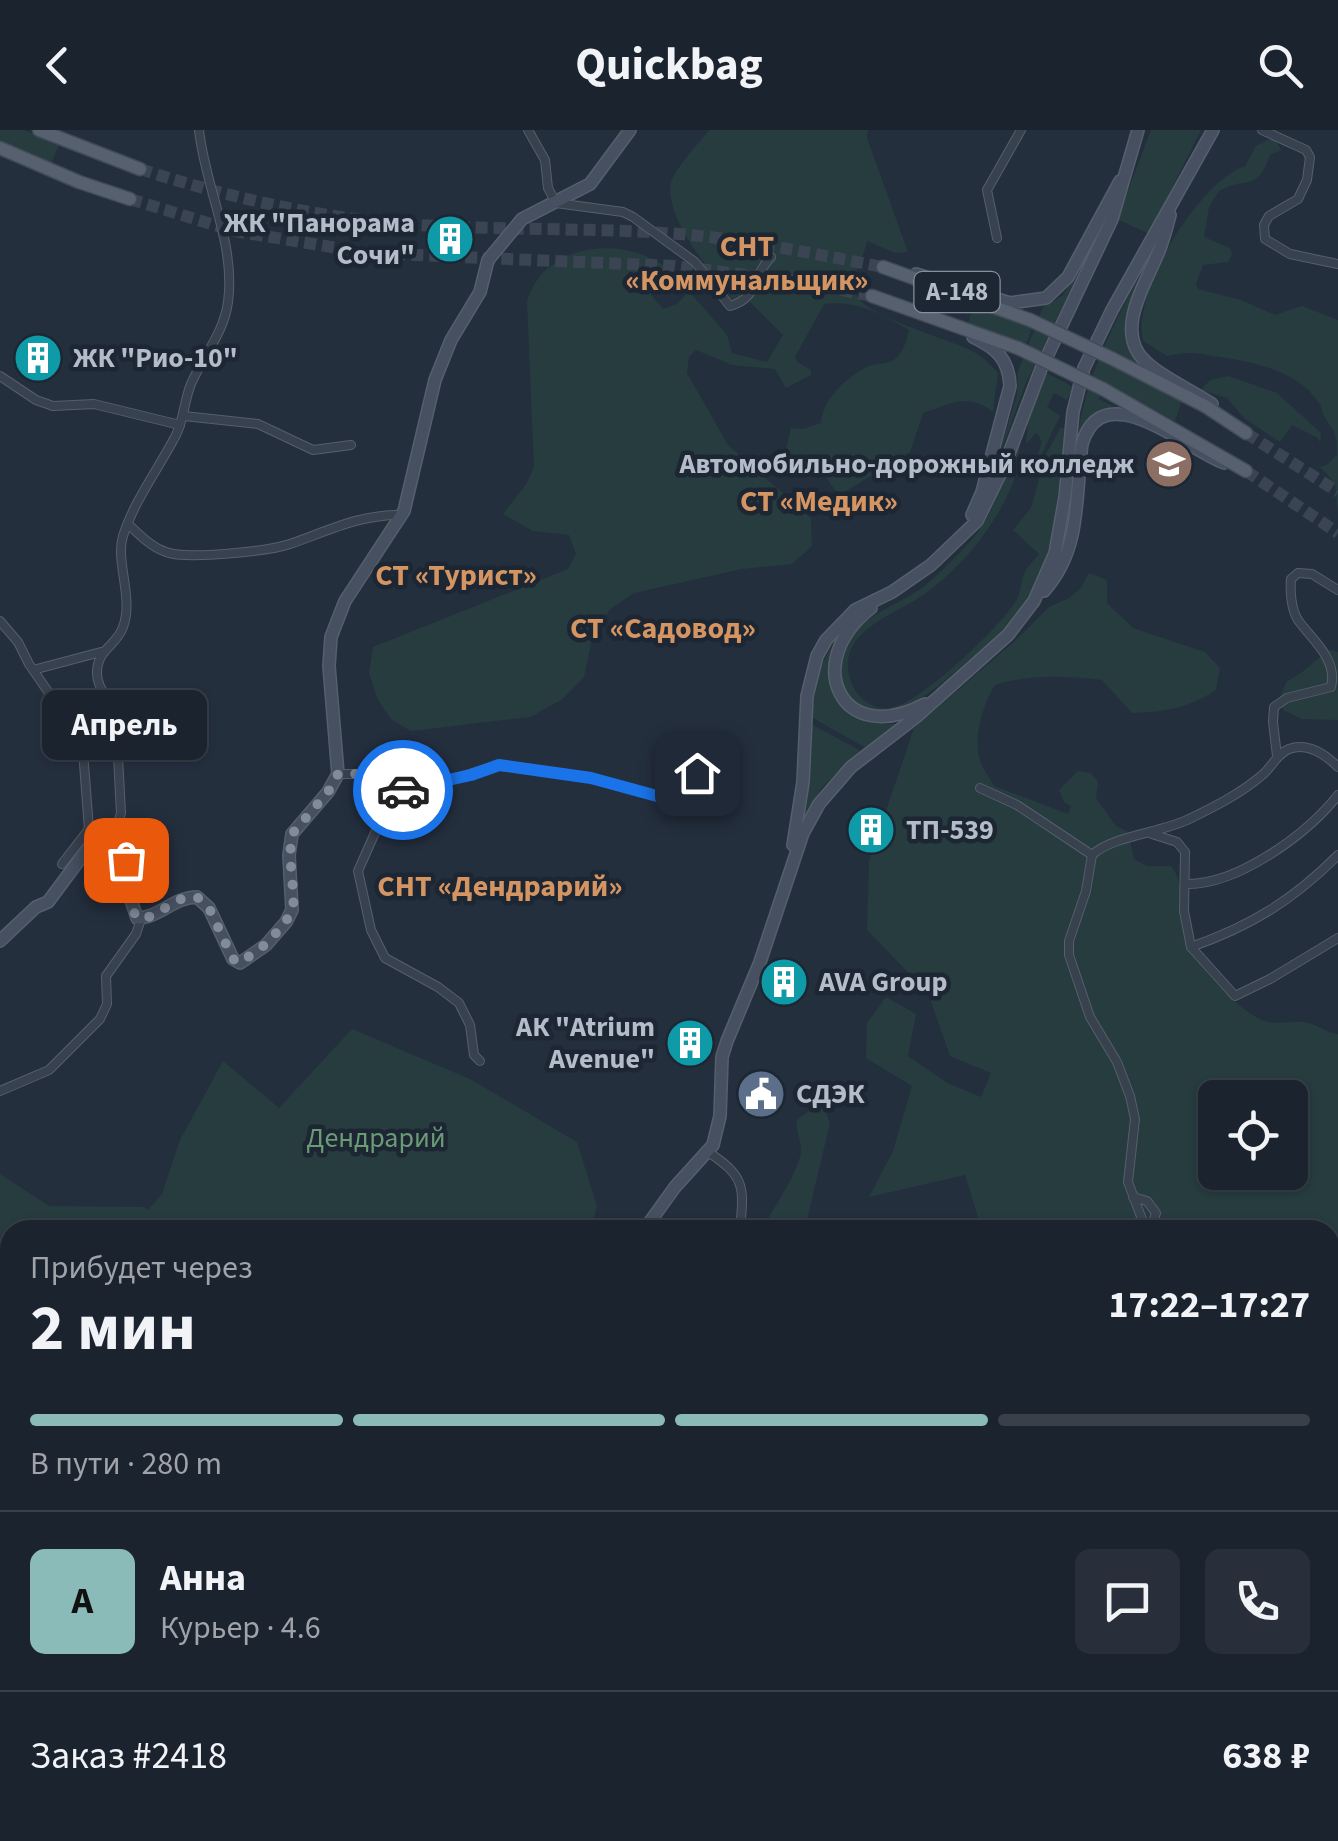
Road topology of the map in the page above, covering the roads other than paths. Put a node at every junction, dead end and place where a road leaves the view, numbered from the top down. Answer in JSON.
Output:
{"nodes":[{"id":1,"x":39,"y":130,"type":"edge"},
{"id":2,"x":199,"y":130,"type":"edge"},
{"id":3,"x":528,"y":130,"type":"edge"},
{"id":4,"x":630,"y":130,"type":"edge"},
{"id":5,"x":1021,"y":130,"type":"edge"},
{"id":6,"x":1138,"y":130,"type":"edge"},
{"id":7,"x":1262,"y":130,"type":"edge"},
{"id":8,"x":1209,"y":134,"type":"edge"},
{"id":9,"x":0,"y":148,"type":"edge"},
{"id":10,"x":1128,"y":168,"type":"junction"},
{"id":11,"x":140,"y":169,"type":"tunnel mouth"},
{"id":12,"x":1176,"y":197,"type":"junction"},
{"id":13,"x":130,"y":198,"type":"tunnel mouth"},
{"id":14,"x":556,"y":203,"type":"junction"},
{"id":15,"x":997,"y":238,"type":"dead end"},
{"id":16,"x":771,"y":257,"type":"dead end"},
{"id":17,"x":1338,"y":264,"type":"edge"},
{"id":18,"x":883,"y":267,"type":"joint"},
{"id":19,"x":872,"y":296,"type":"joint"},
{"id":20,"x":0,"y":376,"type":"edge"},
{"id":21,"x":182,"y":420,"type":"junction"},
{"id":22,"x":1246,"y":433,"type":"joint"},
{"id":23,"x":351,"y":445,"type":"dead end"},
{"id":24,"x":1246,"y":471,"type":"joint"},
{"id":25,"x":402,"y":515,"type":"junction"},
{"id":26,"x":128,"y":525,"type":"junction"},
{"id":27,"x":947,"y":551,"type":"junction"},
{"id":28,"x":1338,"y":590,"type":"edge"},
{"id":29,"x":892,"y":592,"type":"junction"},
{"id":30,"x":1034,"y":601,"type":"junction"},
{"id":31,"x":0,"y":621,"type":"edge"},
{"id":32,"x":101,"y":652,"type":"junction"},
{"id":33,"x":33,"y":670,"type":"junction"},
{"id":34,"x":942,"y":694,"type":"junction"},
{"id":35,"x":1278,"y":756,"type":"junction"},
{"id":36,"x":1338,"y":766,"type":"edge"},
{"id":37,"x":698,"y":769,"type":"dead end"},
{"id":38,"x":338,"y":774,"type":"junction"},
{"id":39,"x":980,"y":788,"type":"dead end"},
{"id":40,"x":394,"y":790,"type":"junction"},
{"id":41,"x":1338,"y":795,"type":"edge"},
{"id":42,"x":118,"y":827,"type":"junction"},
{"id":43,"x":1152,"y":834,"type":"junction"},
{"id":44,"x":1092,"y":855,"type":"junction"},
{"id":45,"x":1338,"y":855,"type":"edge"},
{"id":46,"x":62,"y":864,"type":"dead end"},
{"id":47,"x":789,"y":869,"type":"junction"},
{"id":48,"x":1186,"y":884,"type":"junction"},
{"id":49,"x":141,"y":919,"type":"junction"},
{"id":50,"x":1338,"y":938,"type":"edge"},
{"id":51,"x":0,"y":940,"type":"edge"},
{"id":52,"x":1190,"y":947,"type":"junction"},
{"id":53,"x":480,"y":1061,"type":"dead end"},
{"id":54,"x":0,"y":1091,"type":"edge"},
{"id":55,"x":708,"y":1152,"type":"junction"},
{"id":56,"x":1134,"y":1197,"type":"junction"},
{"id":57,"x":651,"y":1220,"type":"edge"},
{"id":58,"x":741,"y":1220,"type":"edge"},
{"id":59,"x":1144,"y":1220,"type":"edge"},
{"id":60,"x":1152,"y":1220,"type":"edge"}],
"edges":[{"from":1,"to":11,"type":"main road"},
{"from":2,"to":21,"type":"street"},
{"from":3,"to":14,"type":"street"},
{"from":4,"to":14,"type":"main road"},
{"from":5,"to":15,"type":"street"},
{"from":6,"to":10,"type":"main road","number":"А-148"},
{"from":7,"to":17,"type":"street"},
{"from":8,"to":12,"type":"main road","number":"А-148"},
{"from":9,"to":13,"type":"main road"},
{"from":10,"to":18,"type":"main road","number":"А-148"},
{"from":10,"to":27,"type":"main road","number":"А-148"},
{"from":12,"to":22,"type":"main road","number":"А-148"},
{"from":12,"to":30,"type":"main road","number":"А-148"},
{"from":14,"to":16,"type":"street"},
{"from":14,"to":25,"type":"main road"},
{"from":18,"to":22,"type":"main road","number":"А-148","bridge":true},
{"from":19,"to":24,"type":"main road","number":"А-148","bridge":true},
{"from":19,"to":27,"type":"main road","number":"А-148"},
{"from":20,"to":21,"type":"street"},
{"from":21,"to":23,"type":"street"},
{"from":21,"to":26,"type":"street"},
{"from":24,"to":30,"type":"main road","number":"А-148"},
{"from":25,"to":26,"type":"street"},
{"from":25,"to":38,"type":"main road"},
{"from":26,"to":32,"type":"street"},
{"from":27,"to":29,"type":"main road","number":"А-148"},
{"from":28,"to":35,"type":"street"},
{"from":29,"to":34,"type":"main road","number":"А-148"},
{"from":29,"to":47,"type":"main road","number":"А-148"},
{"from":30,"to":34,"type":"main road","number":"А-148"},
{"from":31,"to":33,"type":"street"},
{"from":32,"to":33,"type":"street"},
{"from":32,"to":42,"type":"street"},
{"from":33,"to":46,"type":"street"},
{"from":34,"to":47,"type":"main road","number":"А-148"},
{"from":35,"to":36,"type":"street"},
{"from":35,"to":43,"type":"street"},
{"from":37,"to":40,"type":"street"},
{"from":38,"to":40,"type":"street"},
{"from":38,"to":49,"type":"main road"},
{"from":39,"to":44,"type":"street"},
{"from":40,"to":53,"type":"street"},
{"from":41,"to":48,"type":"street"},
{"from":42,"to":49,"type":"main road"},
{"from":42,"to":51,"type":"main road"},
{"from":43,"to":44,"type":"street"},
{"from":43,"to":48,"type":"street"},
{"from":44,"to":56,"type":"street"},
{"from":45,"to":52,"type":"street"},
{"from":47,"to":55,"type":"main road"},
{"from":48,"to":52,"type":"street"},
{"from":49,"to":54,"type":"street"},
{"from":50,"to":52,"type":"street"},
{"from":55,"to":57,"type":"main road"},
{"from":55,"to":58,"type":"street"},
{"from":56,"to":59,"type":"street"},
{"from":56,"to":60,"type":"street"}]}
